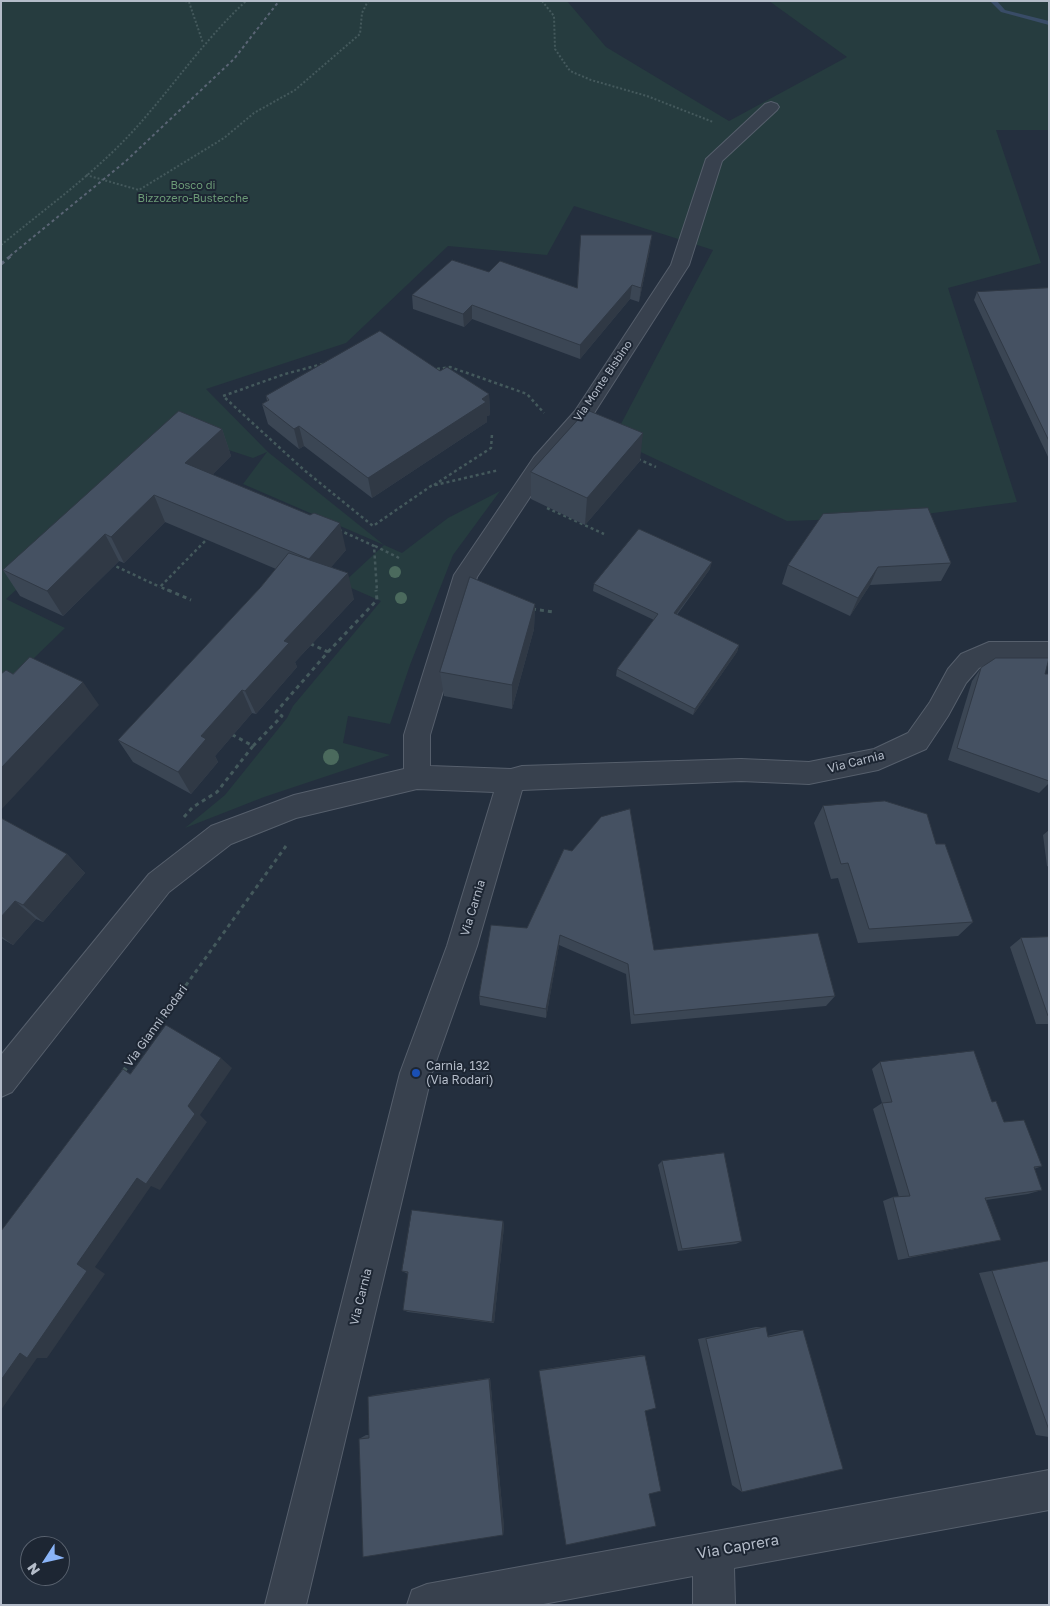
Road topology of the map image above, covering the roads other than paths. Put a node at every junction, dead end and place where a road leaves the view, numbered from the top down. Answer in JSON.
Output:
{"nodes":[{"id":1,"x":771,"y":107,"type":"dead end"},
{"id":2,"x":1049,"y":652,"type":"edge"},
{"id":3,"x":417,"y":777,"type":"junction"},
{"id":4,"x":511,"y":781,"type":"junction"},
{"id":5,"x":1,"y":1081,"type":"edge"},
{"id":6,"x":1049,"y":1490,"type":"edge"},
{"id":7,"x":713,"y":1552,"type":"junction"},
{"id":8,"x":285,"y":1605,"type":"edge"},
{"id":9,"x":427,"y":1605,"type":"edge"},
{"id":10,"x":714,"y":1605,"type":"edge"}],
"edges":[{"from":1,"to":3,"type":"street","name":"Via Monte Bisbino"},
{"from":2,"to":4,"type":"street","name":"Via Carnia"},
{"from":3,"to":4,"type":"street"},
{"from":3,"to":5,"type":"street"},
{"from":4,"to":8,"type":"street","name":"Via Carnia"},
{"from":6,"to":7,"type":"street","name":"Via Caprera"},
{"from":7,"to":9,"type":"street","name":"Via Caprera"},
{"from":7,"to":10,"type":"street"}]}
